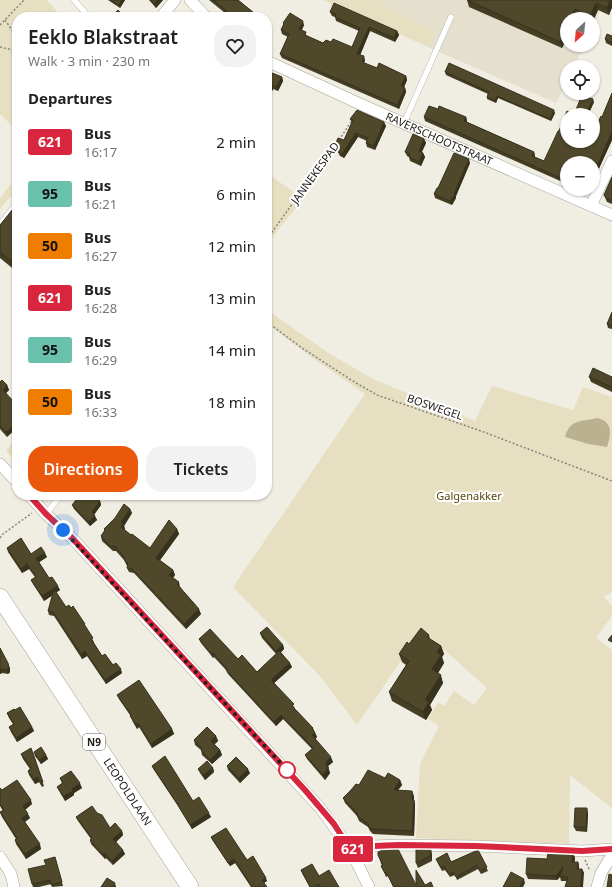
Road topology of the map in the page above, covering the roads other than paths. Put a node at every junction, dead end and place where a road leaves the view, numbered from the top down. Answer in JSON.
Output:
{"nodes":[{"id":1,"x":74,"y":0,"type":"edge"},
{"id":2,"x":175,"y":0,"type":"edge"},
{"id":3,"x":190,"y":0,"type":"edge"},
{"id":4,"x":85,"y":12,"type":"edge"},
{"id":5,"x":165,"y":12,"type":"edge"},
{"id":6,"x":201,"y":12,"type":"edge"},
{"id":7,"x":451,"y":17,"type":"dead end"},
{"id":8,"x":272,"y":64,"type":"edge"},
{"id":9,"x":404,"y":123,"type":"junction"},
{"id":10,"x":612,"y":162,"type":"edge"},
{"id":11,"x":591,"y":206,"type":"junction"},
{"id":12,"x":12,"y":209,"type":"edge"},
{"id":13,"x":612,"y":216,"type":"edge"},
{"id":14,"x":0,"y":224,"type":"edge"},
{"id":15,"x":0,"y":464,"type":"edge"},
{"id":16,"x":12,"y":477,"type":"edge"},
{"id":17,"x":33,"y":500,"type":"edge"},
{"id":18,"x":55,"y":500,"type":"edge"},
{"id":19,"x":43,"y":511,"type":"junction"},
{"id":20,"x":0,"y":597,"type":"edge"},
{"id":21,"x":350,"y":849,"type":"junction"},
{"id":22,"x":612,"y":849,"type":"edge"},
{"id":23,"x":612,"y":855,"type":"edge"},
{"id":24,"x":0,"y":857,"type":"edge"},
{"id":25,"x":597,"y":886,"type":"edge"},
{"id":26,"x":14,"y":887,"type":"edge"},
{"id":27,"x":190,"y":887,"type":"edge"},
{"id":28,"x":369,"y":887,"type":"edge"}],
"edges":[{"from":1,"to":4,"type":"lane"},
{"from":2,"to":5,"type":"street"},
{"from":3,"to":6,"type":"street"},
{"from":7,"to":9,"type":"lane"},
{"from":8,"to":9,"type":"street","name":"RAVERSCHOOTSTRAAT"},
{"from":9,"to":11,"type":"street","name":"RAVERSCHOOTSTRAAT"},
{"from":10,"to":11,"type":"street"},
{"from":11,"to":13,"type":"street","name":"RAVERSCHOOTSTRAAT"},
{"from":12,"to":14,"type":"lane"},
{"from":15,"to":16,"type":"street"},
{"from":17,"to":19,"type":"street"},
{"from":18,"to":19,"type":"lane"},
{"from":19,"to":21,"type":"street"},
{"from":20,"to":27,"type":"main road","name":"LEOPOLDLAAN","number":"N9"},
{"from":21,"to":22,"type":"street"},
{"from":21,"to":28,"type":"street"},
{"from":23,"to":25,"type":"street"},
{"from":24,"to":26,"type":"street"}]}
